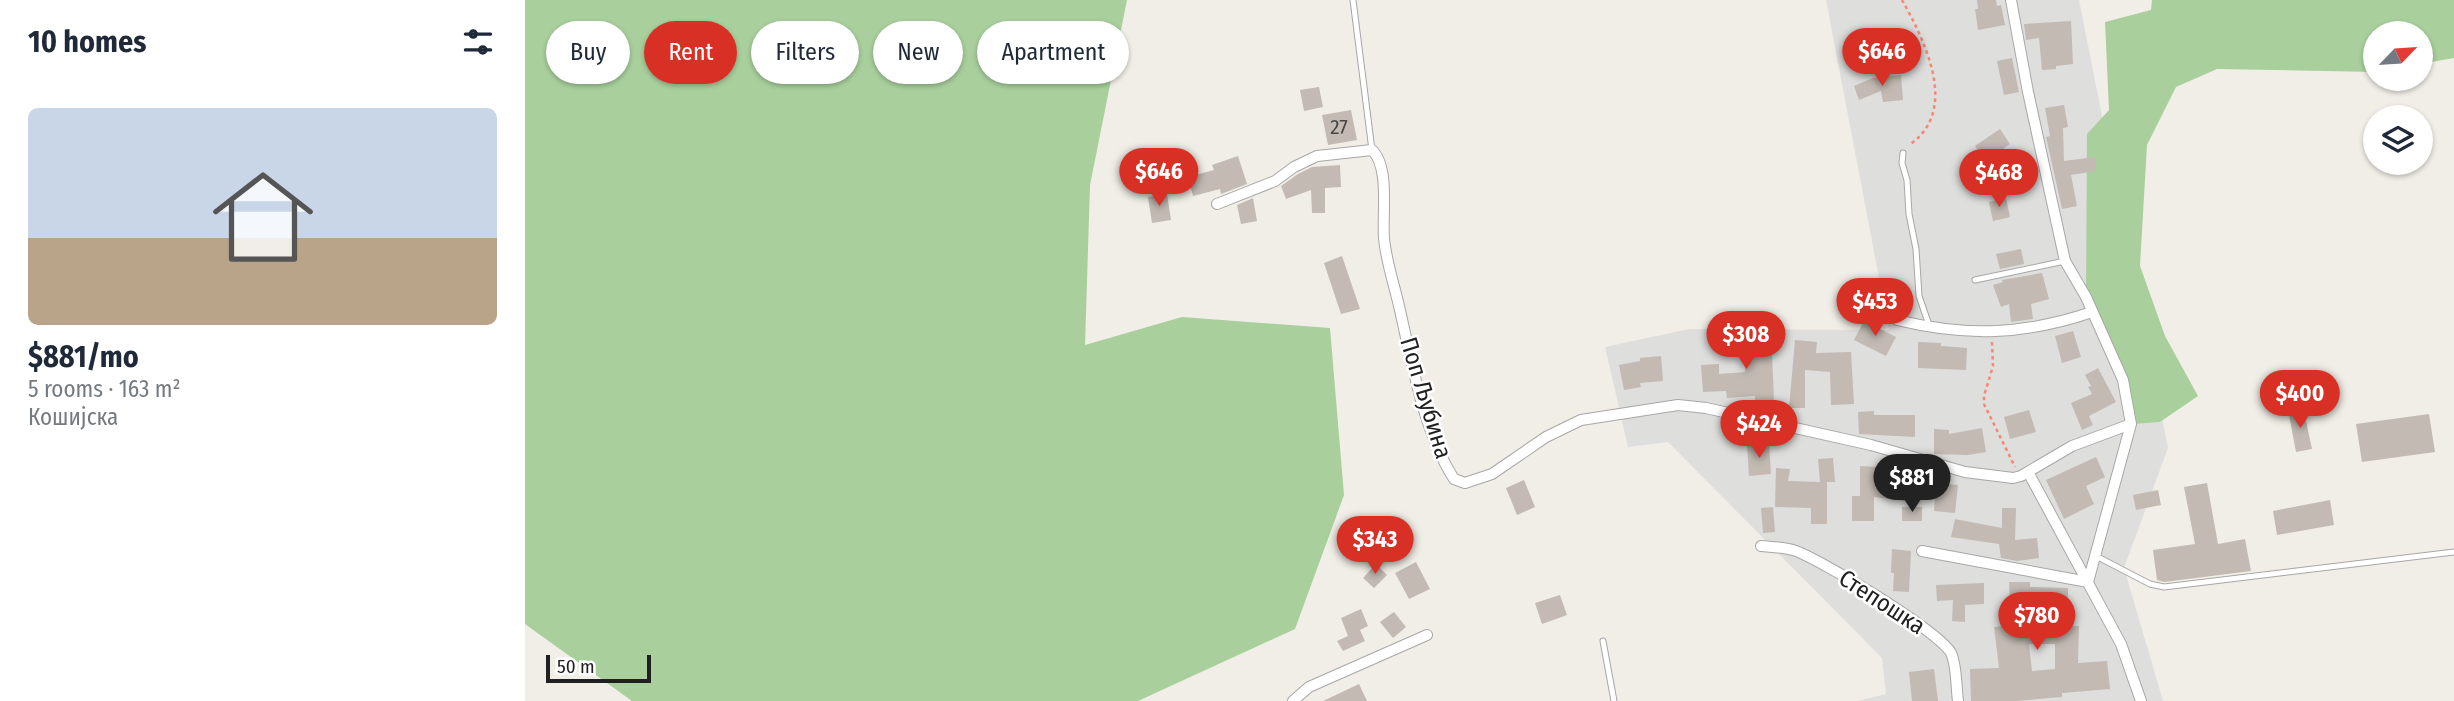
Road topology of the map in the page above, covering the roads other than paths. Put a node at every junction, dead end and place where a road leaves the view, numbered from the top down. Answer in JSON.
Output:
{"nodes":[{"id":1,"x":1353,"y":0,"type":"edge"},
{"id":2,"x":2011,"y":0,"type":"edge"},
{"id":3,"x":1372,"y":150,"type":"junction"},
{"id":4,"x":1903,"y":153,"type":"road end"},
{"id":5,"x":1217,"y":204,"type":"dead end"},
{"id":6,"x":2064,"y":261,"type":"junction"},
{"id":7,"x":1975,"y":280,"type":"dead end"},
{"id":8,"x":2092,"y":312,"type":"junction"},
{"id":9,"x":1897,"y":320,"type":"dead end"},
{"id":10,"x":1930,"y":328,"type":"junction"},
{"id":11,"x":2131,"y":424,"type":"junction"},
{"id":12,"x":2024,"y":475,"type":"junction"},
{"id":13,"x":1761,"y":546,"type":"dead end"},
{"id":14,"x":1922,"y":551,"type":"dead end"},
{"id":15,"x":2454,"y":552,"type":"edge"},
{"id":16,"x":2095,"y":555,"type":"junction"},
{"id":17,"x":2088,"y":582,"type":"junction"},
{"id":18,"x":1427,"y":635,"type":"dead end"},
{"id":19,"x":1603,"y":640,"type":"dead end"},
{"id":20,"x":1293,"y":701,"type":"edge"},
{"id":21,"x":1615,"y":701,"type":"edge"},
{"id":22,"x":1958,"y":701,"type":"edge"},
{"id":23,"x":2141,"y":701,"type":"edge"}],
"edges":[{"from":1,"to":3,"type":"lane","name":"Поп Љубина"},
{"from":2,"to":6,"type":"street"},
{"from":3,"to":5,"type":"street"},
{"from":3,"to":12,"type":"street","name":"Поп Љубина"},
{"from":4,"to":10,"type":"lane"},
{"from":6,"to":7,"type":"lane"},
{"from":6,"to":8,"type":"street"},
{"from":8,"to":10,"type":"street"},
{"from":8,"to":11,"type":"street"},
{"from":9,"to":10,"type":"street"},
{"from":11,"to":12,"type":"street"},
{"from":11,"to":16,"type":"street"},
{"from":12,"to":17,"type":"street"},
{"from":13,"to":22,"type":"street","name":"Степошка"},
{"from":14,"to":17,"type":"street"},
{"from":15,"to":16,"type":"lane"},
{"from":16,"to":17,"type":"street"},
{"from":17,"to":23,"type":"street"},
{"from":18,"to":20,"type":"street"},
{"from":19,"to":21,"type":"lane"}]}
